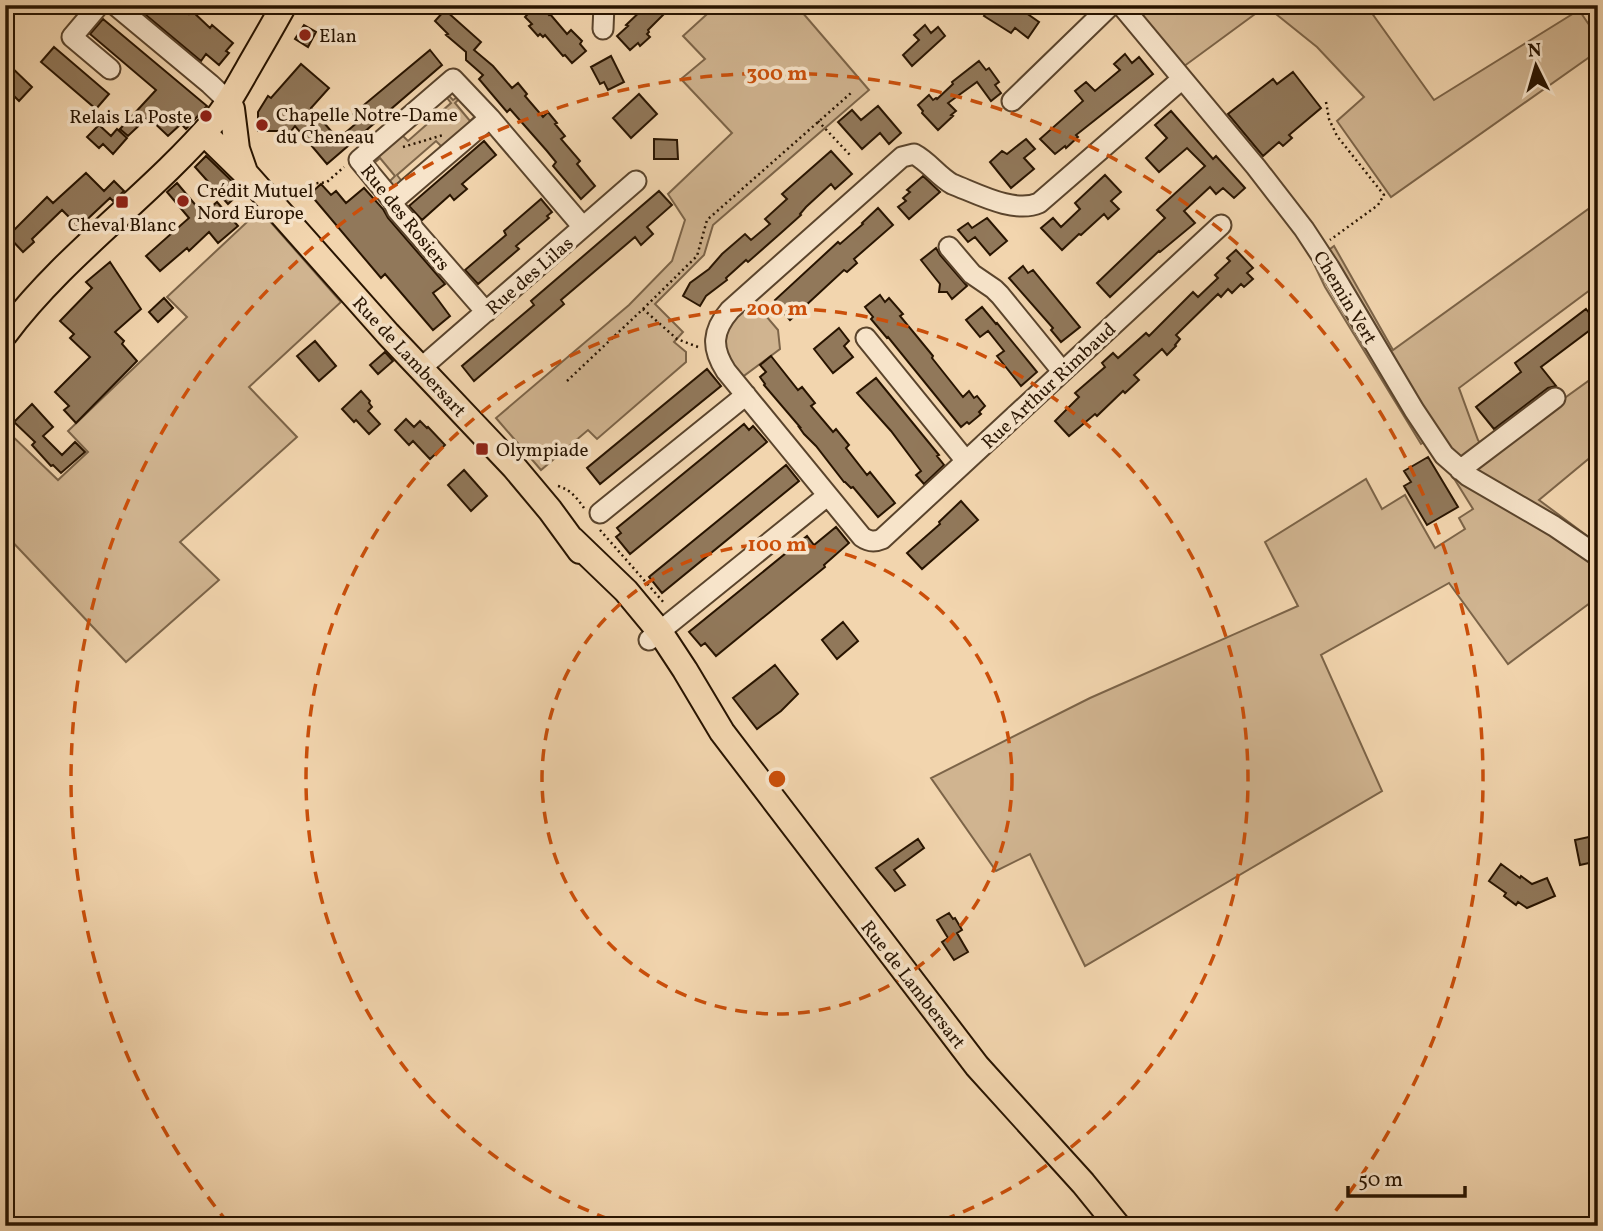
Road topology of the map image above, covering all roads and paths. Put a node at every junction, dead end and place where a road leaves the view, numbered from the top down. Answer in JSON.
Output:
{"nodes":[{"id":1,"x":99,"y":5,"type":"edge"},
{"id":2,"x":115,"y":5,"type":"edge"},
{"id":3,"x":284,"y":5,"type":"edge"},
{"id":4,"x":604,"y":5,"type":"edge"},
{"id":5,"x":1111,"y":5,"type":"edge"},
{"id":6,"x":1121,"y":5,"type":"edge"},
{"id":7,"x":603,"y":29,"type":"dead end"},
{"id":8,"x":110,"y":69,"type":"dead end"},
{"id":9,"x":1182,"y":79,"type":"junction"},
{"id":10,"x":851,"y":93,"type":"dead end"},
{"id":11,"x":1012,"y":101,"type":"dead end"},
{"id":12,"x":229,"y":102,"type":"junction"},
{"id":13,"x":1326,"y":102,"type":"dead end"},
{"id":14,"x":490,"y":118,"type":"junction"},
{"id":15,"x":818,"y":121,"type":"junction"},
{"id":16,"x":204,"y":133,"type":"junction"},
{"id":17,"x":850,"y":155,"type":"dead end"},
{"id":18,"x":247,"y":175,"type":"junction"},
{"id":19,"x":636,"y":181,"type":"dead end"},
{"id":20,"x":393,"y":201,"type":"junction"},
{"id":21,"x":1221,"y":225,"type":"dead end"},
{"id":22,"x":583,"y":227,"type":"junction"},
{"id":23,"x":949,"y":247,"type":"dead end"},
{"id":24,"x":1317,"y":249,"type":"junction"},
{"id":25,"x":643,"y":309,"type":"junction"},
{"id":26,"x":486,"y":312,"type":"junction"},
{"id":27,"x":5,"y":334,"type":"edge"},
{"id":28,"x":866,"y":338,"type":"dead end"},
{"id":29,"x":716,"y":348,"type":"junction"},
{"id":30,"x":421,"y":368,"type":"junction"},
{"id":31,"x":1062,"y":371,"type":"junction"},
{"id":32,"x":567,"y":382,"type":"dead end"},
{"id":33,"x":746,"y":395,"type":"junction"},
{"id":34,"x":1555,"y":397,"type":"dead end"},
{"id":35,"x":966,"y":461,"type":"junction"},
{"id":36,"x":1460,"y":470,"type":"junction"},
{"id":37,"x":534,"y":490,"type":"junction"},
{"id":38,"x":827,"y":496,"type":"junction"},
{"id":39,"x":594,"y":516,"type":"junction"},
{"id":40,"x":1598,"y":556,"type":"edge"},
{"id":41,"x":662,"y":630,"type":"junction"},
{"id":42,"x":1118,"y":1226,"type":"edge"}],
"edges":[{"from":1,"to":8,"type":"street"},
{"from":2,"to":12,"type":"street"},
{"from":3,"to":12,"type":"main road"},
{"from":4,"to":7,"type":"street"},
{"from":5,"to":11,"type":"street"},
{"from":6,"to":9,"type":"street","name":"Chemin Vert"},
{"from":9,"to":24,"type":"street","name":"Chemin Vert"},
{"from":9,"to":29,"type":"street"},
{"from":10,"to":15,"type":"path"},
{"from":12,"to":16,"type":"main road"},
{"from":12,"to":18,"type":"main road","name":"Rue de Lambersart"},
{"from":13,"to":24,"type":"path"},
{"from":14,"to":20,"type":"street"},
{"from":14,"to":20,"type":"street","name":"Rue des Rosiers"},
{"from":14,"to":22,"type":"street"},
{"from":15,"to":17,"type":"path"},
{"from":15,"to":25,"type":"path"},
{"from":16,"to":18,"type":"main road","name":"Rue de Lambersart"},
{"from":16,"to":27,"type":"main road"},
{"from":18,"to":30,"type":"main road","name":"Rue de Lambersart"},
{"from":19,"to":22,"type":"street","name":"Rue des Lilas"},
{"from":20,"to":26,"type":"street","name":"Rue des Rosiers"},
{"from":21,"to":31,"type":"street","name":"Rue Arthur Rimbaud"},
{"from":22,"to":26,"type":"street","name":"Rue des Lilas"},
{"from":23,"to":31,"type":"street"},
{"from":24,"to":36,"type":"street","name":"Chemin Vert"},
{"from":25,"to":29,"type":"path"},
{"from":25,"to":32,"type":"path"},
{"from":26,"to":30,"type":"street","name":"Rue des Lilas"},
{"from":28,"to":35,"type":"street"},
{"from":29,"to":33,"type":"street"},
{"from":30,"to":37,"type":"main road","name":"Rue de Lambersart"},
{"from":31,"to":35,"type":"street","name":"Rue Arthur Rimbaud"},
{"from":33,"to":38,"type":"street"},
{"from":33,"to":39,"type":"street"},
{"from":34,"to":36,"type":"street"},
{"from":35,"to":38,"type":"street","name":"Rue Arthur Rimbaud"},
{"from":36,"to":40,"type":"street","name":"Chemin Vert"},
{"from":37,"to":39,"type":"path"},
{"from":37,"to":41,"type":"main road","name":"Rue de Lambersart"},
{"from":38,"to":41,"type":"street"},
{"from":39,"to":41,"type":"path"},
{"from":41,"to":42,"type":"main road","name":"Rue de Lambersart"}]}
